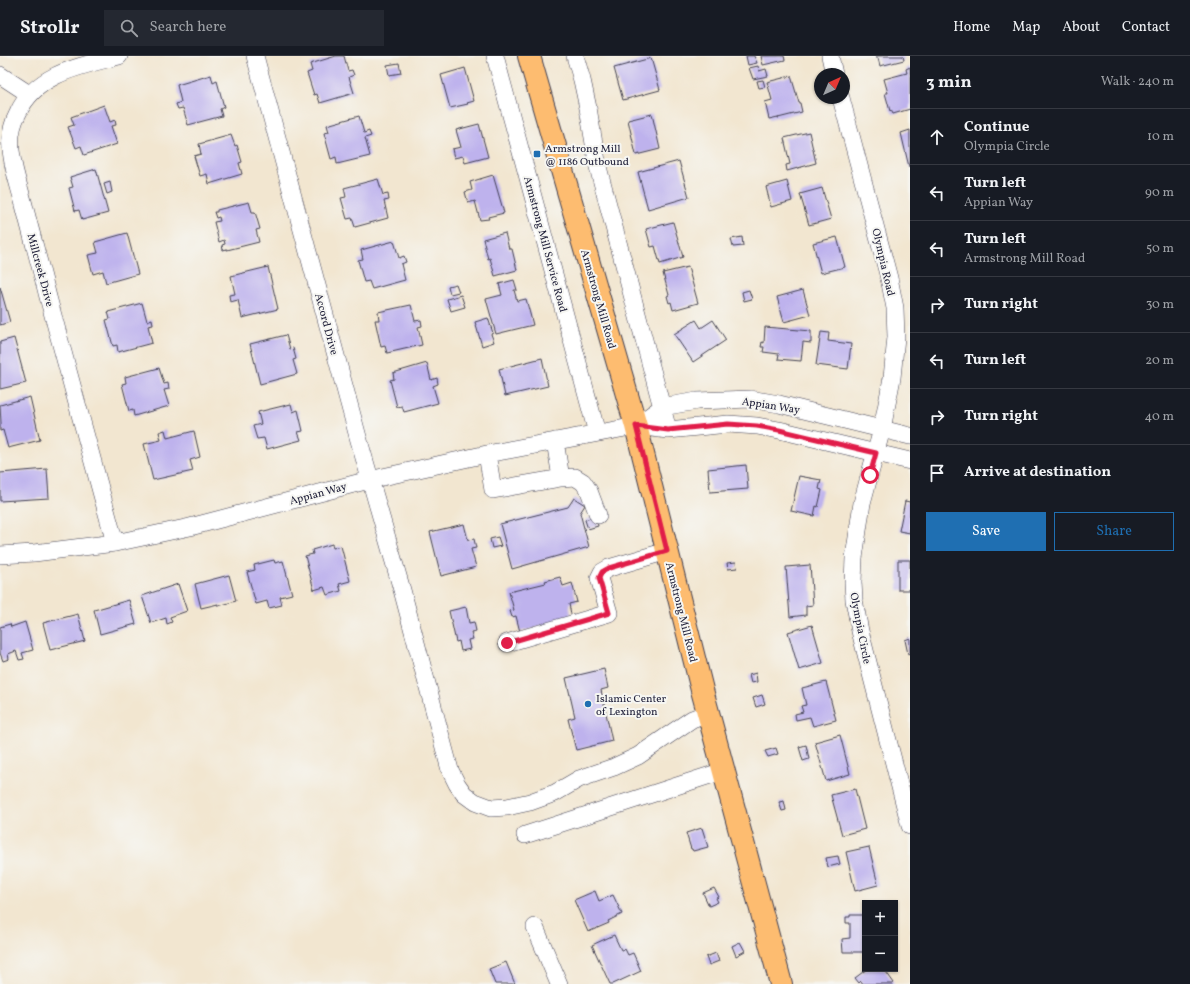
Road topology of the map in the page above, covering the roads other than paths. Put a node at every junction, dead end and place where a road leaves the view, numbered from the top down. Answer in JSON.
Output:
{"nodes":[{"id":1,"x":119,"y":56,"type":"edge"},
{"id":2,"x":255,"y":56,"type":"edge"},
{"id":3,"x":495,"y":56,"type":"edge"},
{"id":4,"x":529,"y":56,"type":"edge"},
{"id":5,"x":575,"y":56,"type":"edge"},
{"id":6,"x":830,"y":56,"type":"edge"},
{"id":7,"x":833,"y":68,"type":"edge"},
{"id":8,"x":0,"y":75,"type":"edge"},
{"id":9,"x":29,"y":94,"type":"junction"},
{"id":10,"x":843,"y":104,"type":"edge"},
{"id":11,"x":662,"y":407,"type":"junction"},
{"id":12,"x":636,"y":426,"type":"junction"},
{"id":13,"x":882,"y":429,"type":"junction"},
{"id":14,"x":668,"y":430,"type":"junction"},
{"id":15,"x":597,"y":433,"type":"junction"},
{"id":16,"x":910,"y":436,"type":"edge"},
{"id":17,"x":556,"y":440,"type":"junction"},
{"id":18,"x":876,"y":453,"type":"junction"},
{"id":19,"x":487,"y":454,"type":"junction"},
{"id":20,"x":910,"y":461,"type":"edge"},
{"id":21,"x":561,"y":478,"type":"junction"},
{"id":22,"x":369,"y":480,"type":"junction"},
{"id":23,"x":598,"y":515,"type":"dead end"},
{"id":24,"x":115,"y":543,"type":"junction"},
{"id":25,"x":667,"y":551,"type":"junction"},
{"id":26,"x":0,"y":555,"type":"edge"},
{"id":27,"x":507,"y":643,"type":"dead end"},
{"id":28,"x":708,"y":713,"type":"junction"},
{"id":29,"x":723,"y":771,"type":"junction"},
{"id":30,"x":910,"y":826,"type":"edge"},
{"id":31,"x":525,"y":836,"type":"dead end"},
{"id":32,"x":535,"y":927,"type":"dead end"},
{"id":33,"x":559,"y":984,"type":"edge"},
{"id":34,"x":781,"y":984,"type":"edge"}],
"edges":[{"from":1,"to":9,"type":"street","name":"Millcreek Drive"},
{"from":2,"to":22,"type":"street","name":"Accord Drive"},
{"from":3,"to":15,"type":"street","name":"Armstrong Mill Service Road"},
{"from":4,"to":12,"type":"main road","name":"Armstrong Mill Road"},
{"from":5,"to":11,"type":"street"},
{"from":6,"to":7,"type":"street"},
{"from":8,"to":9,"type":"street"},
{"from":9,"to":24,"type":"street","name":"Millcreek Drive"},
{"from":10,"to":13,"type":"street","name":"Olympia Road"},
{"from":11,"to":12,"type":"street","name":"Appian Way"},
{"from":11,"to":13,"type":"street","name":"Appian Way"},
{"from":11,"to":14,"type":"street"},
{"from":12,"to":14,"type":"street","name":"Appian Way"},
{"from":12,"to":15,"type":"street","name":"Appian Way"},
{"from":12,"to":25,"type":"main road","name":"Armstrong Mill Road"},
{"from":13,"to":16,"type":"street","name":"Appian Way"},
{"from":13,"to":18,"type":"street","name":"Olympia Circle"},
{"from":14,"to":18,"type":"street","name":"Appian Way"},
{"from":15,"to":17,"type":"street","name":"Appian Way"},
{"from":17,"to":19,"type":"street","name":"Appian Way"},
{"from":17,"to":21,"type":"street"},
{"from":18,"to":20,"type":"street","name":"Appian Way"},
{"from":18,"to":30,"type":"street","name":"Olympia Circle"},
{"from":19,"to":21,"type":"street"},
{"from":19,"to":22,"type":"street","name":"Appian Way"},
{"from":21,"to":23,"type":"street"},
{"from":22,"to":24,"type":"street","name":"Appian Way"},
{"from":22,"to":28,"type":"street","name":"Accord Drive"},
{"from":24,"to":26,"type":"street","name":"Appian Way"},
{"from":25,"to":27,"type":"street"},
{"from":25,"to":28,"type":"main road","name":"Armstrong Mill Road"},
{"from":28,"to":29,"type":"main road","name":"Armstrong Mill Road"},
{"from":29,"to":31,"type":"street"},
{"from":29,"to":34,"type":"main road","name":"Armstrong Mill Road"},
{"from":32,"to":33,"type":"street"}]}
